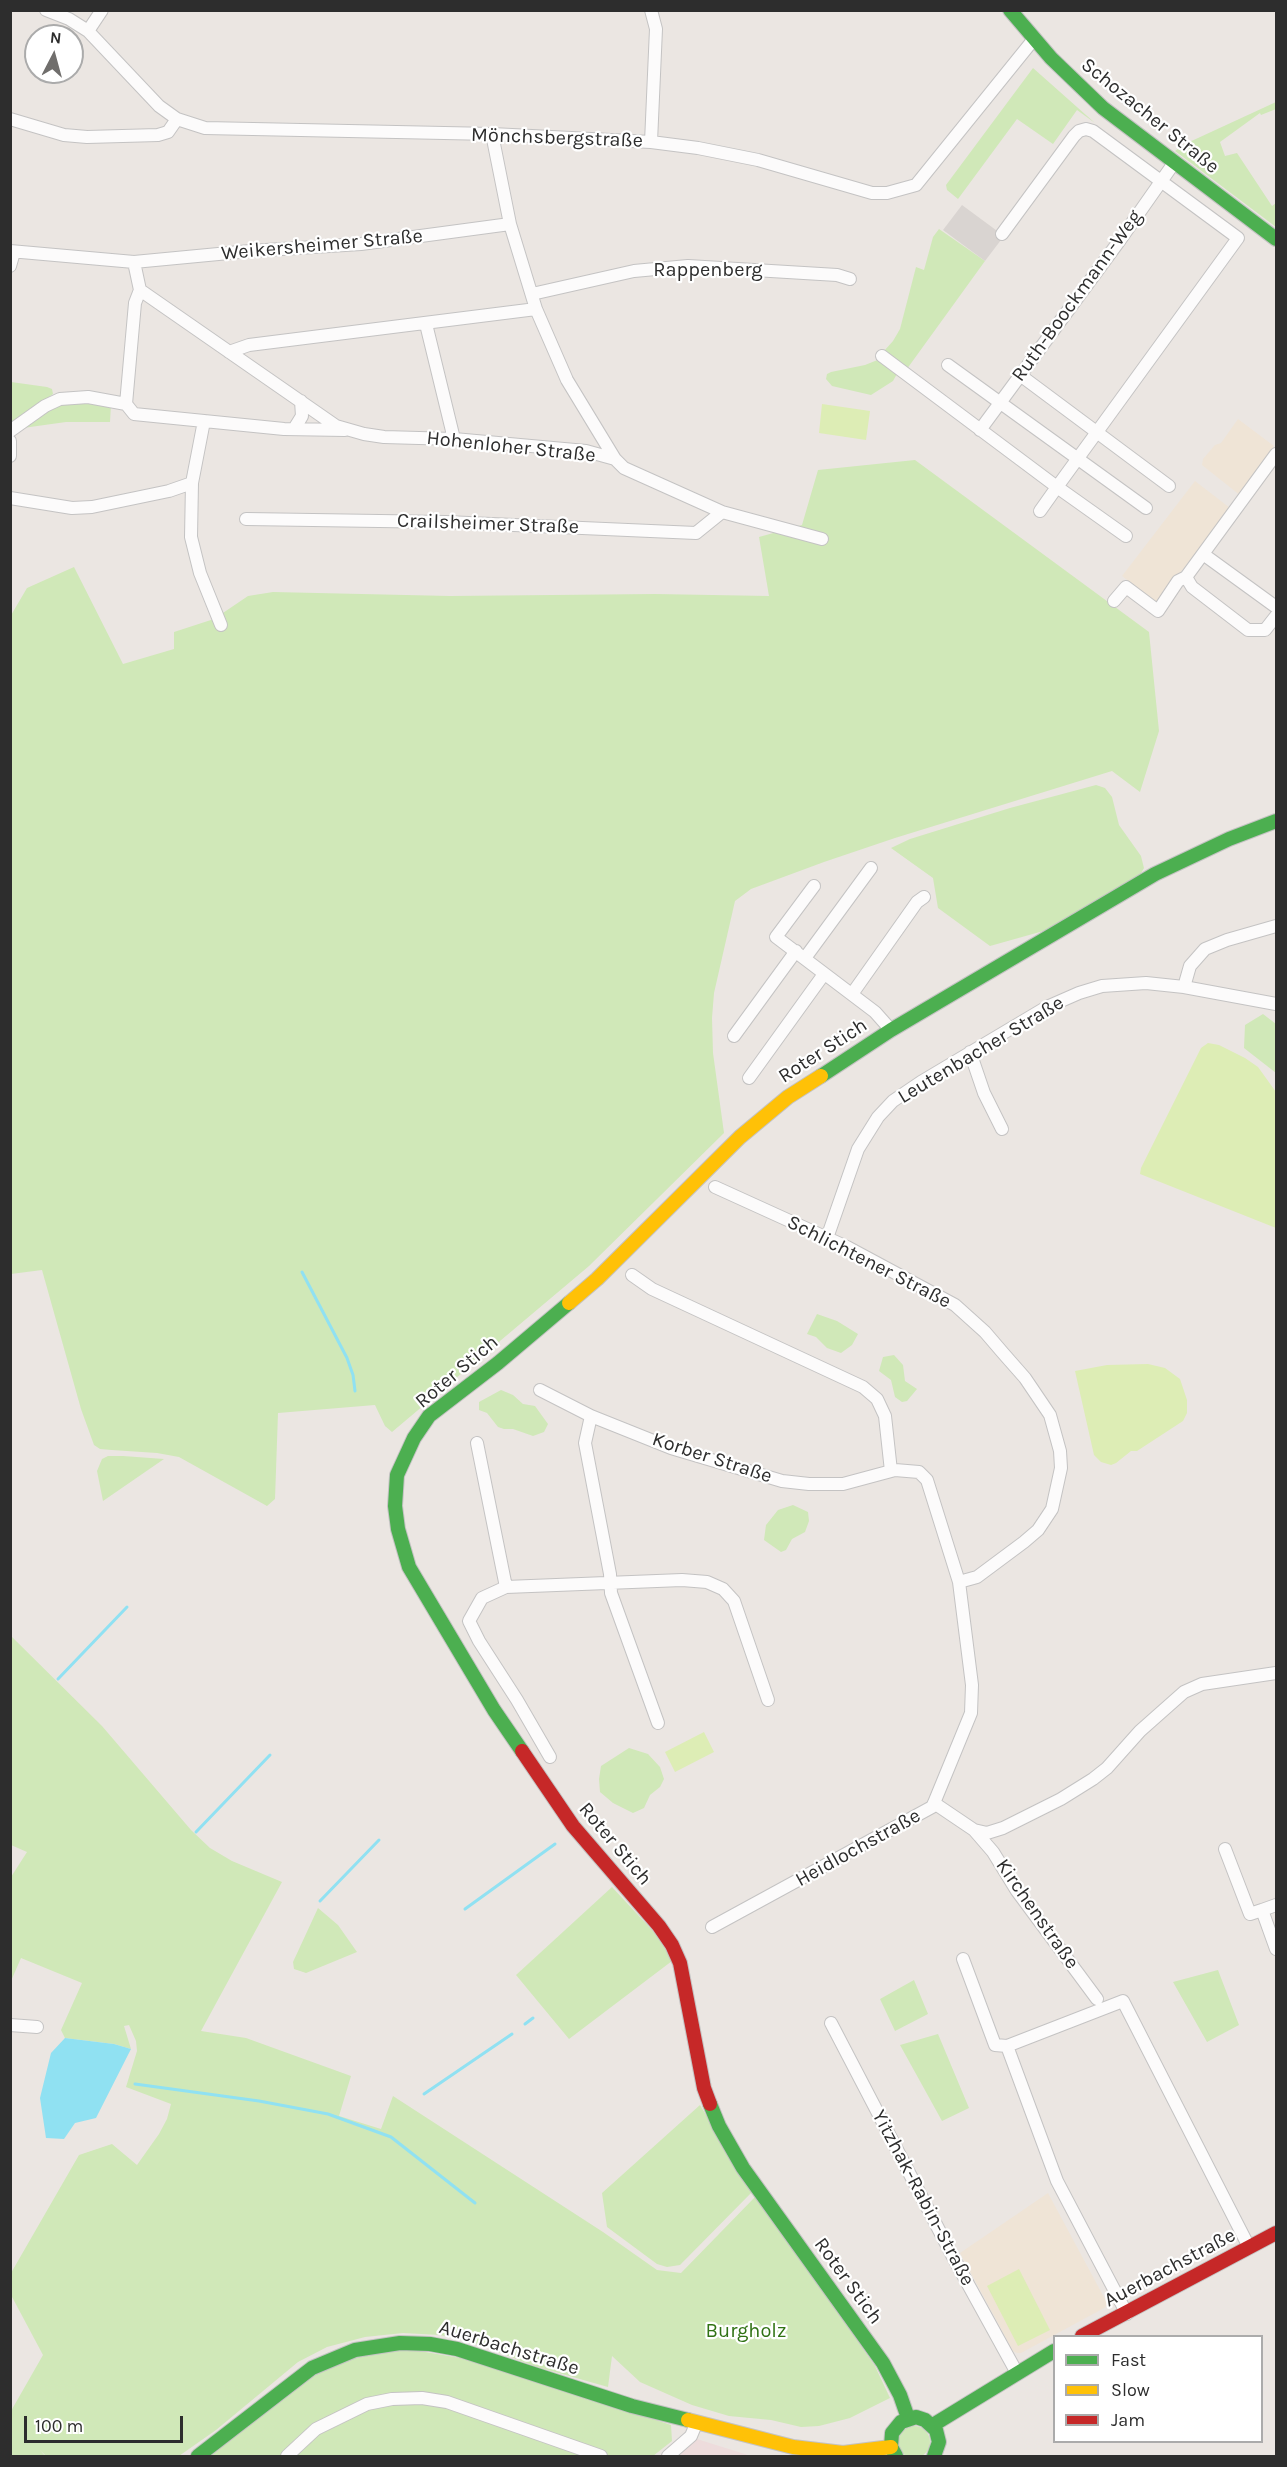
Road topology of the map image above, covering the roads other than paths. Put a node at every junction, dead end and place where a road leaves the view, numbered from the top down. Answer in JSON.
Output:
{"nodes":[{"id":1,"x":46,"y":10,"type":"edge"},
{"id":2,"x":81,"y":10,"type":"edge"},
{"id":3,"x":102,"y":10,"type":"edge"},
{"id":4,"x":651,"y":10,"type":"edge"},
{"id":5,"x":1010,"y":10,"type":"edge"},
{"id":6,"x":69,"y":19,"type":"junction"},
{"id":7,"x":88,"y":31,"type":"junction"},
{"id":8,"x":1034,"y":39,"type":"junction"},
{"id":9,"x":10,"y":119,"type":"edge"},
{"id":10,"x":177,"y":119,"type":"junction"},
{"id":11,"x":492,"y":134,"type":"junction"},
{"id":12,"x":651,"y":142,"type":"junction"},
{"id":13,"x":1174,"y":163,"type":"junction"},
{"id":14,"x":1160,"y":181,"type":"junction"},
{"id":15,"x":510,"y":224,"type":"junction"},
{"id":16,"x":1002,"y":234,"type":"dead end"},
{"id":17,"x":1276,"y":239,"type":"edge"},
{"id":18,"x":12,"y":252,"type":"edge"},
{"id":19,"x":134,"y":262,"type":"junction"},
{"id":20,"x":10,"y":266,"type":"edge"},
{"id":21,"x":850,"y":279,"type":"dead end"},
{"id":22,"x":140,"y":290,"type":"junction"},
{"id":23,"x":532,"y":294,"type":"junction"},
{"id":24,"x":536,"y":309,"type":"junction"},
{"id":25,"x":426,"y":324,"type":"junction"},
{"id":26,"x":229,"y":352,"type":"junction"},
{"id":27,"x":882,"y":356,"type":"dead end"},
{"id":28,"x":948,"y":365,"type":"dead end"},
{"id":29,"x":1020,"y":375,"type":"junction"},
{"id":30,"x":301,"y":401,"type":"junction"},
{"id":31,"x":999,"y":402,"type":"junction"},
{"id":32,"x":126,"y":404,"type":"junction"},
{"id":33,"x":204,"y":421,"type":"junction"},
{"id":34,"x":294,"y":429,"type":"junction"},
{"id":35,"x":349,"y":430,"type":"junction"},
{"id":36,"x":980,"y":430,"type":"junction"},
{"id":37,"x":10,"y":431,"type":"edge"},
{"id":38,"x":1095,"y":432,"type":"junction"},
{"id":39,"x":454,"y":439,"type":"junction"},
{"id":40,"x":10,"y":441,"type":"edge"},
{"id":41,"x":1276,"y":454,"type":"edge"},
{"id":42,"x":10,"y":456,"type":"edge"},
{"id":43,"x":615,"y":459,"type":"junction"},
{"id":44,"x":1078,"y":459,"type":"junction"},
{"id":45,"x":192,"y":483,"type":"junction"},
{"id":46,"x":1169,"y":486,"type":"dead end"},
{"id":47,"x":1057,"y":487,"type":"junction"},
{"id":48,"x":10,"y":498,"type":"edge"},
{"id":49,"x":1146,"y":508,"type":"dead end"},
{"id":50,"x":1040,"y":511,"type":"dead end"},
{"id":51,"x":722,"y":512,"type":"junction"},
{"id":52,"x":246,"y":519,"type":"dead end"},
{"id":53,"x":1126,"y":536,"type":"dead end"},
{"id":54,"x":822,"y":539,"type":"dead end"},
{"id":55,"x":1203,"y":554,"type":"junction"},
{"id":56,"x":1186,"y":577,"type":"junction"},
{"id":57,"x":1114,"y":601,"type":"dead end"},
{"id":58,"x":1276,"y":607,"type":"edge"},
{"id":59,"x":1276,"y":616,"type":"edge"},
{"id":60,"x":221,"y":625,"type":"dead end"},
{"id":61,"x":1276,"y":821,"type":"edge"},
{"id":62,"x":871,"y":868,"type":"dead end"},
{"id":63,"x":814,"y":886,"type":"dead end"},
{"id":64,"x":924,"y":897,"type":"dead end"},
{"id":65,"x":1276,"y":926,"type":"edge"},
{"id":66,"x":800,"y":955,"type":"junction"},
{"id":67,"x":824,"y":974,"type":"junction"},
{"id":68,"x":1184,"y":987,"type":"junction"},
{"id":69,"x":852,"y":994,"type":"junction"},
{"id":70,"x":1276,"y":1004,"type":"edge"},
{"id":71,"x":891,"y":1030,"type":"junction"},
{"id":72,"x":734,"y":1036,"type":"dead end"},
{"id":73,"x":970,"y":1052,"type":"junction"},
{"id":74,"x":749,"y":1078,"type":"dead end"},
{"id":75,"x":1002,"y":1129,"type":"dead end"},
{"id":76,"x":716,"y":1187,"type":"dead end"},
{"id":77,"x":827,"y":1238,"type":"junction"},
{"id":78,"x":632,"y":1275,"type":"dead end"},
{"id":79,"x":540,"y":1390,"type":"dead end"},
{"id":80,"x":591,"y":1416,"type":"junction"},
{"id":81,"x":477,"y":1443,"type":"dead end"},
{"id":82,"x":891,"y":1471,"type":"junction"},
{"id":83,"x":959,"y":1582,"type":"junction"},
{"id":84,"x":610,"y":1583,"type":"junction"},
{"id":85,"x":506,"y":1587,"type":"junction"},
{"id":86,"x":1276,"y":1673,"type":"edge"},
{"id":87,"x":768,"y":1701,"type":"dead end"},
{"id":88,"x":658,"y":1723,"type":"dead end"},
{"id":89,"x":550,"y":1757,"type":"dead end"},
{"id":90,"x":934,"y":1803,"type":"junction"},
{"id":91,"x":974,"y":1830,"type":"junction"},
{"id":92,"x":1225,"y":1849,"type":"dead end"},
{"id":93,"x":1276,"y":1905,"type":"edge"},
{"id":94,"x":1262,"y":1910,"type":"junction"},
{"id":95,"x":712,"y":1928,"type":"dead end"},
{"id":96,"x":1276,"y":1949,"type":"edge"},
{"id":97,"x":963,"y":1959,"type":"dead end"},
{"id":98,"x":1097,"y":1999,"type":"dead end"},
{"id":99,"x":831,"y":2023,"type":"dead end"},
{"id":100,"x":10,"y":2025,"type":"edge"},
{"id":101,"x":37,"y":2027,"type":"dead end"},
{"id":102,"x":1007,"y":2046,"type":"junction"},
{"id":103,"x":1276,"y":2233,"type":"edge"},
{"id":104,"x":1249,"y":2247,"type":"junction"},
{"id":105,"x":1127,"y":2314,"type":"junction"},
{"id":106,"x":1086,"y":2335,"type":"edge"},
{"id":107,"x":1053,"y":2352,"type":"edge"},
{"id":108,"x":1017,"y":2373,"type":"junction"},
{"id":109,"x":908,"y":2418,"type":"junction"},
{"id":110,"x":696,"y":2424,"type":"junction"},
{"id":111,"x":933,"y":2425,"type":"junction"},
{"id":112,"x":893,"y":2452,"type":"edge"},
{"id":113,"x":198,"y":2457,"type":"edge"},
{"id":114,"x":287,"y":2457,"type":"edge"},
{"id":115,"x":601,"y":2457,"type":"edge"},
{"id":116,"x":668,"y":2457,"type":"edge"},
{"id":117,"x":934,"y":2457,"type":"edge"}],
"edges":[{"from":1,"to":6,"type":"street","name":"Mönchsbergstraße"},
{"from":2,"to":6,"type":"street"},
{"from":3,"to":7,"type":"street"},
{"from":4,"to":12,"type":"street"},
{"from":5,"to":8,"type":"street","name":"Schozacher Straße"},
{"from":6,"to":7,"type":"street","name":"Mönchsbergstraße"},
{"from":7,"to":10,"type":"street","name":"Mönchsbergstraße"},
{"from":8,"to":12,"type":"street","name":"Mönchsbergstraße"},
{"from":8,"to":13,"type":"street","name":"Schozacher Straße"},
{"from":9,"to":10,"type":"street"},
{"from":10,"to":11,"type":"street","name":"Mönchsbergstraße"},
{"from":11,"to":12,"type":"street","name":"Mönchsbergstraße"},
{"from":11,"to":15,"type":"street"},
{"from":13,"to":14,"type":"street","name":"Ruth-Boockmann-Weg"},
{"from":13,"to":17,"type":"street","name":"Schozacher Straße"},
{"from":14,"to":16,"type":"street"},
{"from":14,"to":29,"type":"street","name":"Ruth-Boockmann-Weg"},
{"from":14,"to":38,"type":"street"},
{"from":15,"to":19,"type":"street","name":"Weikersheimer Straße"},
{"from":15,"to":23,"type":"street"},
{"from":18,"to":19,"type":"street"},
{"from":18,"to":20,"type":"street"},
{"from":19,"to":22,"type":"street"},
{"from":21,"to":23,"type":"street","name":"Rappenberg"},
{"from":22,"to":26,"type":"street","name":"Hohenloher Straße"},
{"from":22,"to":32,"type":"street"},
{"from":23,"to":24,"type":"street"},
{"from":24,"to":25,"type":"street"},
{"from":24,"to":43,"type":"street"},
{"from":25,"to":26,"type":"street"},
{"from":25,"to":39,"type":"street"},
{"from":26,"to":30,"type":"street","name":"Hohenloher Straße"},
{"from":27,"to":36,"type":"street"},
{"from":28,"to":31,"type":"street"},
{"from":29,"to":31,"type":"street","name":"Ruth-Boockmann-Weg"},
{"from":29,"to":38,"type":"street"},
{"from":30,"to":34,"type":"street"},
{"from":30,"to":35,"type":"street","name":"Hohenloher Straße"},
{"from":31,"to":36,"type":"street","name":"Ruth-Boockmann-Weg"},
{"from":31,"to":44,"type":"street"},
{"from":32,"to":33,"type":"street"},
{"from":32,"to":37,"type":"street"},
{"from":33,"to":34,"type":"street"},
{"from":33,"to":45,"type":"street"},
{"from":34,"to":35,"type":"street"},
{"from":35,"to":39,"type":"street","name":"Hohenloher Straße"},
{"from":36,"to":47,"type":"street"},
{"from":38,"to":44,"type":"street"},
{"from":38,"to":46,"type":"street"},
{"from":39,"to":43,"type":"street","name":"Hohenloher Straße"},
{"from":40,"to":42,"type":"street"},
{"from":41,"to":55,"type":"street"},
{"from":43,"to":51,"type":"street","name":"Hohenloher Straße"},
{"from":44,"to":47,"type":"street"},
{"from":44,"to":49,"type":"street"},
{"from":45,"to":48,"type":"street"},
{"from":45,"to":60,"type":"street"},
{"from":47,"to":50,"type":"street"},
{"from":47,"to":53,"type":"street"},
{"from":51,"to":52,"type":"street","name":"Crailsheimer Straße"},
{"from":51,"to":54,"type":"street","name":"Hohenloher Straße"},
{"from":55,"to":56,"type":"street"},
{"from":55,"to":58,"type":"street"},
{"from":56,"to":57,"type":"street"},
{"from":56,"to":59,"type":"street"},
{"from":61,"to":71,"type":"street","name":"Roter Stich"},
{"from":62,"to":66,"type":"street"},
{"from":63,"to":66,"type":"street"},
{"from":64,"to":69,"type":"street"},
{"from":65,"to":68,"type":"street"},
{"from":66,"to":67,"type":"street"},
{"from":66,"to":72,"type":"street"},
{"from":67,"to":69,"type":"street"},
{"from":67,"to":74,"type":"street"},
{"from":68,"to":70,"type":"street","name":"Leutenbacher Straße"},
{"from":68,"to":73,"type":"street","name":"Leutenbacher Straße"},
{"from":69,"to":71,"type":"street"},
{"from":71,"to":109,"type":"street","name":"Roter Stich"},
{"from":73,"to":75,"type":"street"},
{"from":73,"to":77,"type":"street","name":"Leutenbacher Straße"},
{"from":76,"to":77,"type":"street","name":"Schlichtener Straße"},
{"from":77,"to":83,"type":"street","name":"Schlichtener Straße"},
{"from":78,"to":82,"type":"street"},
{"from":79,"to":80,"type":"street","name":"Korber Straße"},
{"from":80,"to":82,"type":"street","name":"Korber Straße"},
{"from":80,"to":84,"type":"street"},
{"from":81,"to":85,"type":"street"},
{"from":82,"to":83,"type":"street","name":"Korber Straße"},
{"from":83,"to":90,"type":"street","name":"Korber Straße"},
{"from":84,"to":85,"type":"street"},
{"from":84,"to":87,"type":"street"},
{"from":84,"to":88,"type":"street"},
{"from":85,"to":89,"type":"street"},
{"from":86,"to":91,"type":"street"},
{"from":90,"to":91,"type":"street","name":"Heidlochstraße"},
{"from":90,"to":95,"type":"street","name":"Heidlochstraße"},
{"from":91,"to":98,"type":"street","name":"Kirchenstraße"},
{"from":92,"to":94,"type":"street"},
{"from":93,"to":94,"type":"street"},
{"from":94,"to":96,"type":"street"},
{"from":97,"to":102,"type":"street"},
{"from":99,"to":108,"type":"street","name":"Yitzhak-Rabin-Straße"},
{"from":100,"to":101,"type":"street"},
{"from":102,"to":104,"type":"street"},
{"from":102,"to":105,"type":"street"},
{"from":103,"to":104,"type":"street","name":"Auerbachstraße"},
{"from":104,"to":105,"type":"street","name":"Auerbachstraße"},
{"from":105,"to":106,"type":"street","name":"Auerbachstraße"},
{"from":107,"to":108,"type":"street"},
{"from":108,"to":111,"type":"street"},
{"from":109,"to":111,"type":"street"},
{"from":109,"to":112,"type":"street"},
{"from":110,"to":112,"type":"street","name":"Auerbachstraße"},
{"from":110,"to":113,"type":"street","name":"Auerbachstraße"},
{"from":110,"to":116,"type":"street"},
{"from":111,"to":117,"type":"street"},
{"from":114,"to":115,"type":"street"}]}
